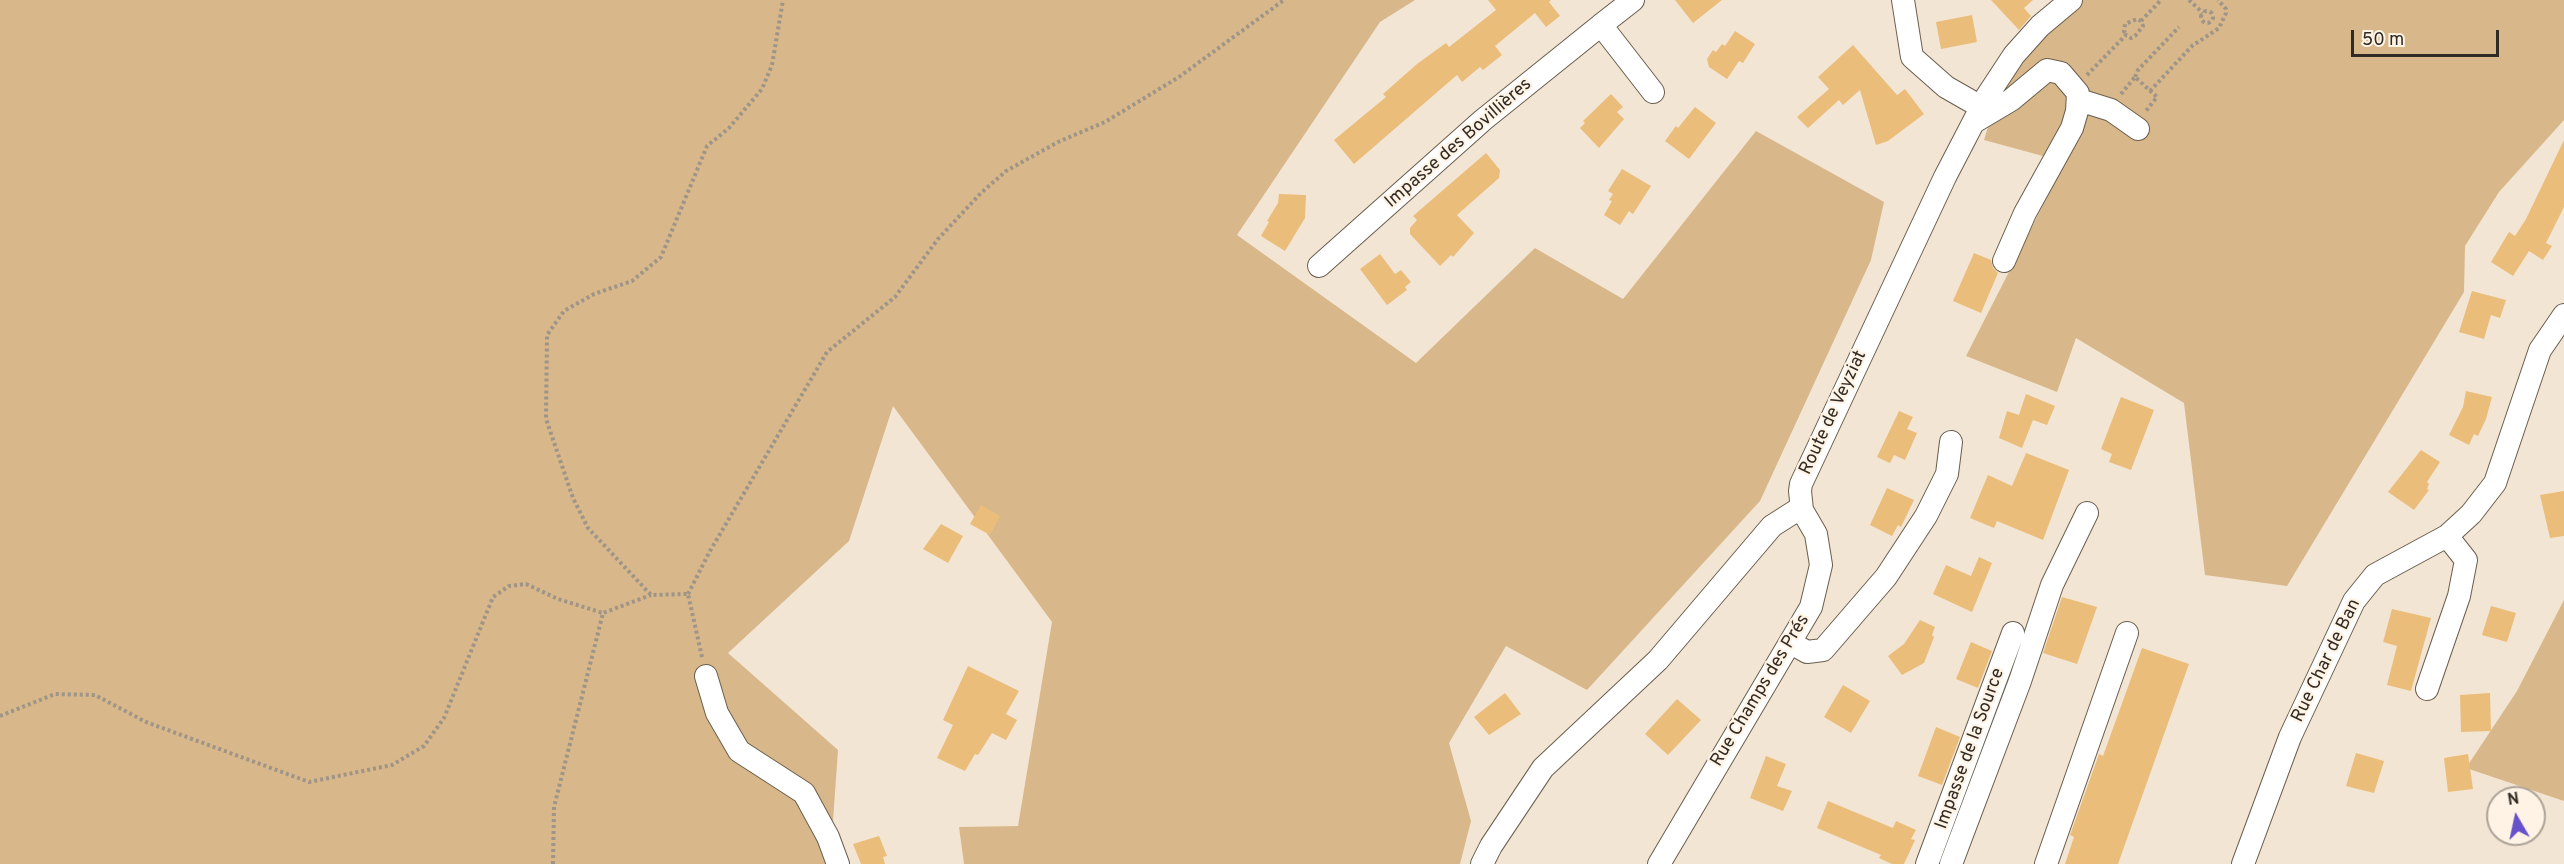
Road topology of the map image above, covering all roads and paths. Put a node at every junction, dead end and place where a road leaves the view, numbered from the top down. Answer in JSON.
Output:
{"nodes":[{"id":1,"x":783,"y":0,"type":"edge"},
{"id":2,"x":1284,"y":0,"type":"edge"},
{"id":3,"x":1633,"y":0,"type":"edge"},
{"id":4,"x":1903,"y":0,"type":"edge"},
{"id":5,"x":2071,"y":0,"type":"edge"},
{"id":6,"x":2162,"y":0,"type":"edge"},
{"id":7,"x":2189,"y":0,"type":"edge"},
{"id":8,"x":2218,"y":0,"type":"edge"},
{"id":9,"x":2203,"y":13,"type":"junction"},
{"id":10,"x":2118,"y":20,"type":"dead end"},
{"id":11,"x":2141,"y":21,"type":"junction"},
{"id":12,"x":2211,"y":21,"type":"junction"},
{"id":13,"x":2125,"y":24,"type":"junction"},
{"id":14,"x":1601,"y":25,"type":"junction"},
{"id":15,"x":2179,"y":27,"type":"dead end"},
{"id":16,"x":2218,"y":28,"type":"junction"},
{"id":17,"x":2126,"y":35,"type":"junction"},
{"id":18,"x":2087,"y":75,"type":"dead end"},
{"id":19,"x":2135,"y":77,"type":"junction"},
{"id":20,"x":2124,"y":89,"type":"dead end"},
{"id":21,"x":2150,"y":91,"type":"junction"},
{"id":22,"x":1653,"y":92,"type":"dead end"},
{"id":23,"x":2079,"y":100,"type":"junction"},
{"id":24,"x":1977,"y":115,"type":"junction"},
{"id":25,"x":2143,"y":119,"type":"joint"},
{"id":26,"x":2004,"y":261,"type":"dead end"},
{"id":27,"x":1319,"y":266,"type":"dead end"},
{"id":28,"x":2564,"y":315,"type":"edge"},
{"id":29,"x":1951,"y":442,"type":"dead end"},
{"id":30,"x":1802,"y":510,"type":"junction"},
{"id":31,"x":2087,"y":513,"type":"dead end"},
{"id":32,"x":2448,"y":536,"type":"junction"},
{"id":33,"x":688,"y":594,"type":"junction"},
{"id":34,"x":651,"y":595,"type":"junction"},
{"id":35,"x":603,"y":613,"type":"junction"},
{"id":36,"x":2013,"y":633,"type":"dead end"},
{"id":37,"x":2127,"y":633,"type":"dead end"},
{"id":38,"x":1791,"y":643,"type":"junction"},
{"id":39,"x":706,"y":676,"type":"joint"},
{"id":40,"x":2427,"y":689,"type":"dead end"},
{"id":41,"x":0,"y":716,"type":"edge"},
{"id":42,"x":553,"y":864,"type":"edge"},
{"id":43,"x":838,"y":864,"type":"edge"},
{"id":44,"x":1482,"y":864,"type":"edge"},
{"id":45,"x":1659,"y":864,"type":"edge"},
{"id":46,"x":1927,"y":864,"type":"edge"},
{"id":47,"x":1951,"y":864,"type":"edge"},
{"id":48,"x":2046,"y":864,"type":"edge"},
{"id":49,"x":2242,"y":864,"type":"edge"}],
"edges":[{"from":1,"to":34,"type":"path"},
{"from":2,"to":33,"type":"path"},
{"from":3,"to":14,"type":"street","name":"Impasse des Bovillières"},
{"from":4,"to":24,"type":"street"},
{"from":5,"to":24,"type":"street","name":"Route de Veyziat"},
{"from":6,"to":11,"type":"path"},
{"from":7,"to":9,"type":"path"},
{"from":8,"to":16,"type":"path"},
{"from":9,"to":12,"type":"path"},
{"from":9,"to":12,"type":"path"},
{"from":10,"to":13,"type":"path"},
{"from":11,"to":13,"type":"path"},
{"from":11,"to":17,"type":"path"},
{"from":12,"to":16,"type":"path"},
{"from":13,"to":17,"type":"path"},
{"from":14,"to":22,"type":"street"},
{"from":14,"to":27,"type":"street","name":"Impasse des Bovillières"},
{"from":15,"to":19,"type":"path"},
{"from":16,"to":21,"type":"path"},
{"from":17,"to":18,"type":"path"},
{"from":19,"to":20,"type":"path"},
{"from":19,"to":21,"type":"path"},
{"from":21,"to":25,"type":"path"},
{"from":23,"to":24,"type":"street"},
{"from":23,"to":25,"type":"street"},
{"from":23,"to":26,"type":"street"},
{"from":24,"to":30,"type":"street","name":"Route de Veyziat"},
{"from":28,"to":32,"type":"street","name":"Rue Char de Ban"},
{"from":29,"to":38,"type":"street"},
{"from":30,"to":38,"type":"street","name":"Rue Champs des Prés"},
{"from":30,"to":44,"type":"street"},
{"from":31,"to":47,"type":"street"},
{"from":32,"to":40,"type":"street"},
{"from":32,"to":49,"type":"street","name":"Rue Char de Ban"},
{"from":33,"to":34,"type":"path"},
{"from":33,"to":39,"type":"path"},
{"from":34,"to":35,"type":"path"},
{"from":35,"to":41,"type":"path"},
{"from":35,"to":42,"type":"path"},
{"from":36,"to":46,"type":"street","name":"Impasse de la Source"},
{"from":37,"to":48,"type":"street"},
{"from":38,"to":45,"type":"street","name":"Rue Champs des Prés"},
{"from":39,"to":43,"type":"street"}]}
